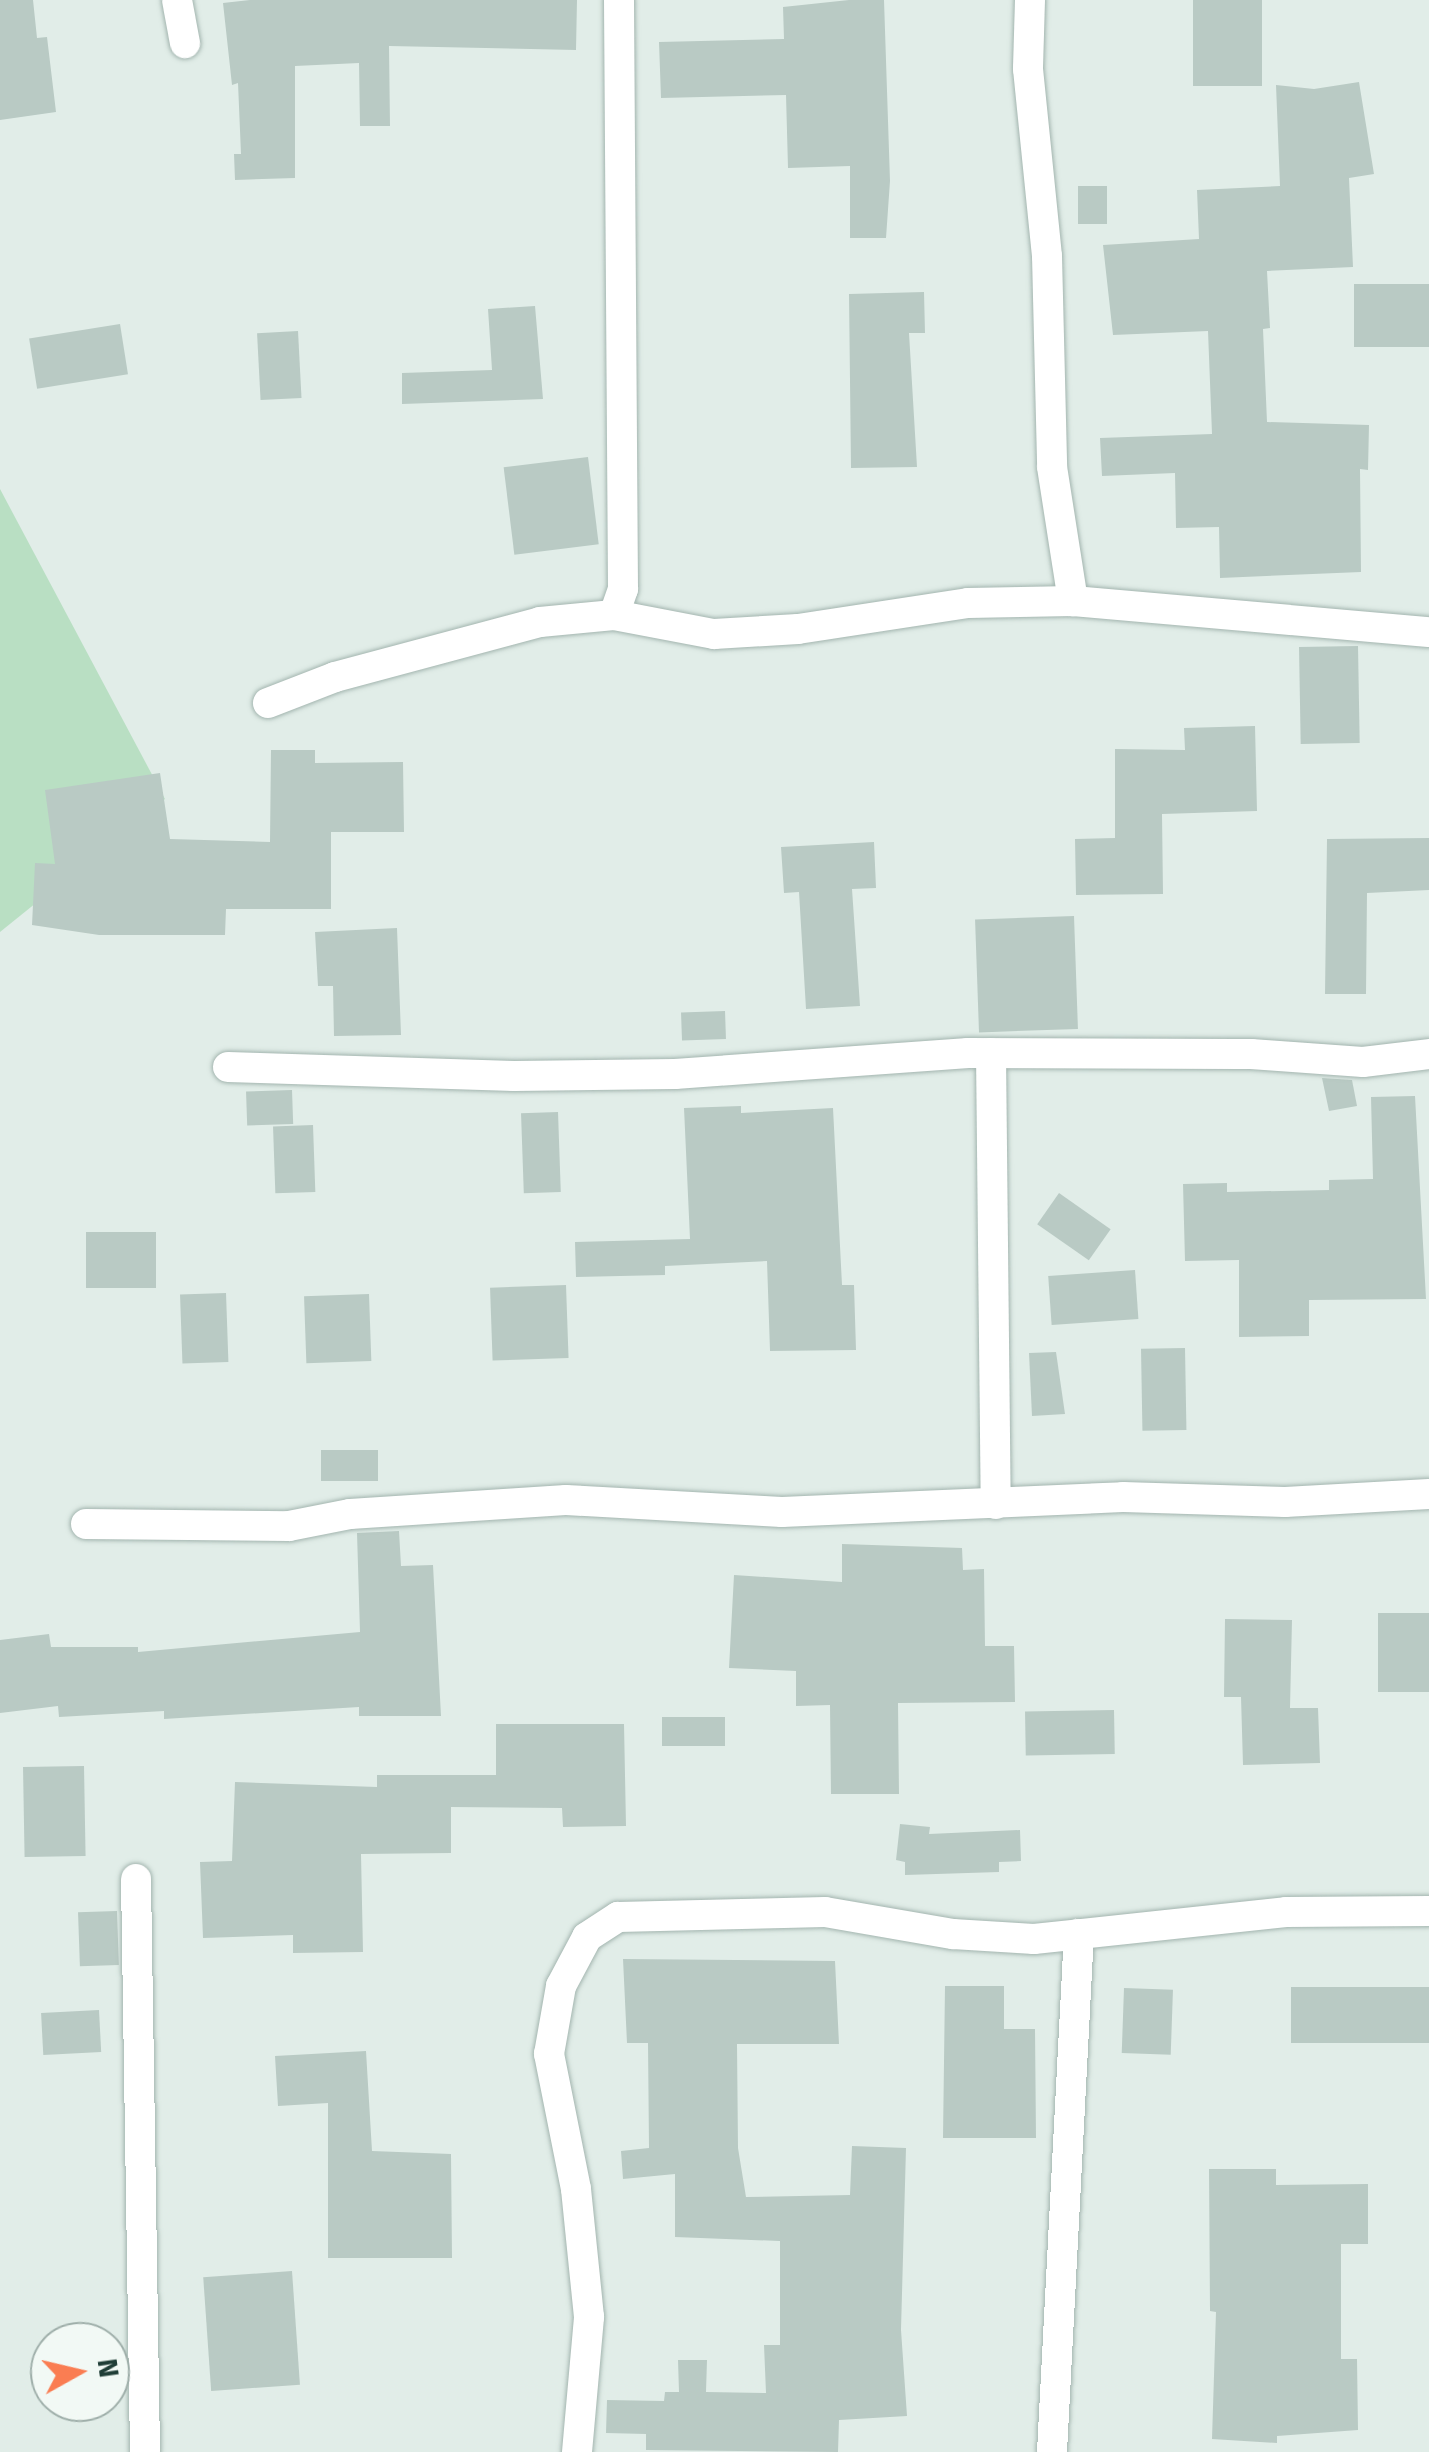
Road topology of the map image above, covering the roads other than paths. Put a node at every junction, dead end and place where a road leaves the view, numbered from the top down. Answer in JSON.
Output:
{"nodes":[{"id":1,"x":176,"y":0,"type":"edge"},
{"id":2,"x":618,"y":0,"type":"edge"},
{"id":3,"x":1030,"y":0,"type":"edge"},
{"id":4,"x":186,"y":44,"type":"dead end"},
{"id":5,"x":1073,"y":601,"type":"junction"},
{"id":6,"x":614,"y":615,"type":"junction"},
{"id":7,"x":1429,"y":632,"type":"edge"},
{"id":8,"x":268,"y":703,"type":"dead end"},
{"id":9,"x":990,"y":1053,"type":"junction"},
{"id":10,"x":1429,"y":1054,"type":"edge"},
{"id":11,"x":228,"y":1068,"type":"dead end"},
{"id":12,"x":1429,"y":1494,"type":"edge"},
{"id":13,"x":996,"y":1504,"type":"junction"},
{"id":14,"x":86,"y":1524,"type":"dead end"},
{"id":15,"x":136,"y":1879,"type":"dead end"},
{"id":16,"x":1429,"y":1911,"type":"edge"},
{"id":17,"x":1079,"y":1934,"type":"junction"},
{"id":18,"x":146,"y":2452,"type":"edge"},
{"id":19,"x":577,"y":2452,"type":"edge"},
{"id":20,"x":1052,"y":2452,"type":"edge"}],
"edges":[{"from":1,"to":4,"type":"street"},
{"from":2,"to":6,"type":"street"},
{"from":3,"to":5,"type":"street"},
{"from":5,"to":6,"type":"street"},
{"from":5,"to":7,"type":"street"},
{"from":6,"to":8,"type":"street"},
{"from":9,"to":10,"type":"street"},
{"from":9,"to":11,"type":"street"},
{"from":9,"to":13,"type":"street"},
{"from":12,"to":13,"type":"street"},
{"from":13,"to":14,"type":"street"},
{"from":15,"to":18,"type":"street"},
{"from":16,"to":17,"type":"street"},
{"from":17,"to":19,"type":"street"},
{"from":17,"to":20,"type":"street"}]}
